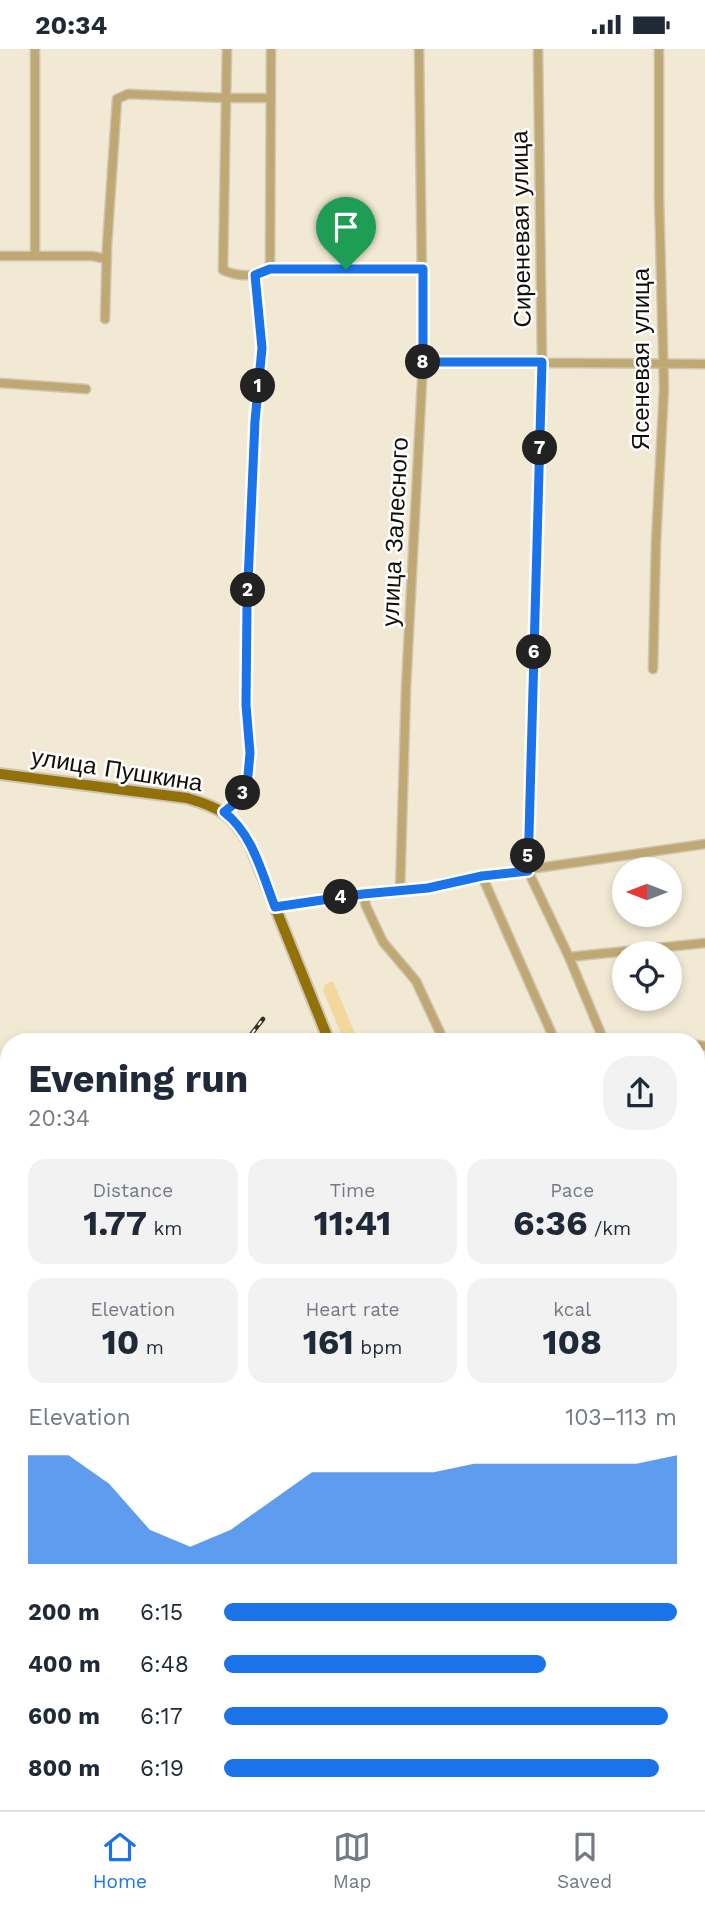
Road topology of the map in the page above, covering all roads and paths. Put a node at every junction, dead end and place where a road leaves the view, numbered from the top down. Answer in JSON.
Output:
{"nodes":[{"id":1,"x":35,"y":49,"type":"edge"},
{"id":2,"x":227,"y":49,"type":"edge"},
{"id":3,"x":271,"y":49,"type":"edge"},
{"id":4,"x":419,"y":49,"type":"edge"},
{"id":5,"x":538,"y":49,"type":"edge"},
{"id":6,"x":659,"y":49,"type":"edge"},
{"id":7,"x":226,"y":98,"type":"junction"},
{"id":8,"x":271,"y":98,"type":"junction"},
{"id":9,"x":0,"y":256,"type":"edge"},
{"id":10,"x":35,"y":256,"type":"junction"},
{"id":11,"x":107,"y":258,"type":"junction"},
{"id":12,"x":270,"y":269,"type":"junction"},
{"id":13,"x":423,"y":269,"type":"junction"},
{"id":14,"x":255,"y":275,"type":"junction"},
{"id":15,"x":105,"y":319,"type":"dead end"},
{"id":16,"x":423,"y":362,"type":"junction"},
{"id":17,"x":542,"y":362,"type":"junction"},
{"id":18,"x":705,"y":364,"type":"edge"},
{"id":19,"x":664,"y":365,"type":"junction"},
{"id":20,"x":0,"y":383,"type":"edge"},
{"id":21,"x":86,"y":389,"type":"dead end"},
{"id":22,"x":653,"y":669,"type":"dead end"},
{"id":23,"x":0,"y":774,"type":"edge"},
{"id":24,"x":224,"y":812,"type":"junction"},
{"id":25,"x":705,"y":844,"type":"edge"},
{"id":26,"x":528,"y":871,"type":"junction"},
{"id":27,"x":482,"y":876,"type":"junction"},
{"id":28,"x":400,"y":892,"type":"junction"},
{"id":29,"x":363,"y":894,"type":"junction"},
{"id":30,"x":275,"y":907,"type":"junction"},
{"id":31,"x":705,"y":943,"type":"edge"},
{"id":32,"x":569,"y":957,"type":"junction"},
{"id":33,"x":326,"y":1033,"type":"edge"},
{"id":34,"x":440,"y":1033,"type":"edge"},
{"id":35,"x":551,"y":1033,"type":"edge"},
{"id":36,"x":601,"y":1033,"type":"edge"}],
"edges":[{"from":1,"to":10,"type":"street"},
{"from":2,"to":7,"type":"street"},
{"from":3,"to":8,"type":"street"},
{"from":4,"to":13,"type":"street","name":"улица Залесного"},
{"from":5,"to":17,"type":"street","name":"Сиреневая улица"},
{"from":6,"to":19,"type":"street","name":"Ясеневая улица"},
{"from":7,"to":8,"type":"street"},
{"from":7,"to":11,"type":"street"},
{"from":7,"to":14,"type":"street"},
{"from":8,"to":12,"type":"street"},
{"from":9,"to":10,"type":"street"},
{"from":10,"to":11,"type":"street"},
{"from":11,"to":15,"type":"street"},
{"from":12,"to":13,"type":"street"},
{"from":12,"to":14,"type":"street"},
{"from":13,"to":16,"type":"street","name":"улица Залесного"},
{"from":14,"to":24,"type":"street"},
{"from":16,"to":17,"type":"street"},
{"from":16,"to":28,"type":"street","name":"улица Залесного"},
{"from":17,"to":19,"type":"street"},
{"from":17,"to":26,"type":"street","name":"Сиреневая улица"},
{"from":18,"to":19,"type":"street"},
{"from":19,"to":22,"type":"street","name":"Ясеневая улица"},
{"from":20,"to":21,"type":"street"},
{"from":23,"to":24,"type":"main road","name":"улица Пушкина"},
{"from":24,"to":30,"type":"main road","name":"улица Пушкина"},
{"from":25,"to":26,"type":"street"},
{"from":26,"to":27,"type":"street"},
{"from":26,"to":32,"type":"street"},
{"from":27,"to":28,"type":"street"},
{"from":27,"to":35,"type":"street"},
{"from":28,"to":29,"type":"street"},
{"from":29,"to":30,"type":"street"},
{"from":29,"to":34,"type":"street"},
{"from":30,"to":33,"type":"main road","name":"улица Пушкина"},
{"from":31,"to":32,"type":"street"},
{"from":32,"to":36,"type":"street"}]}
